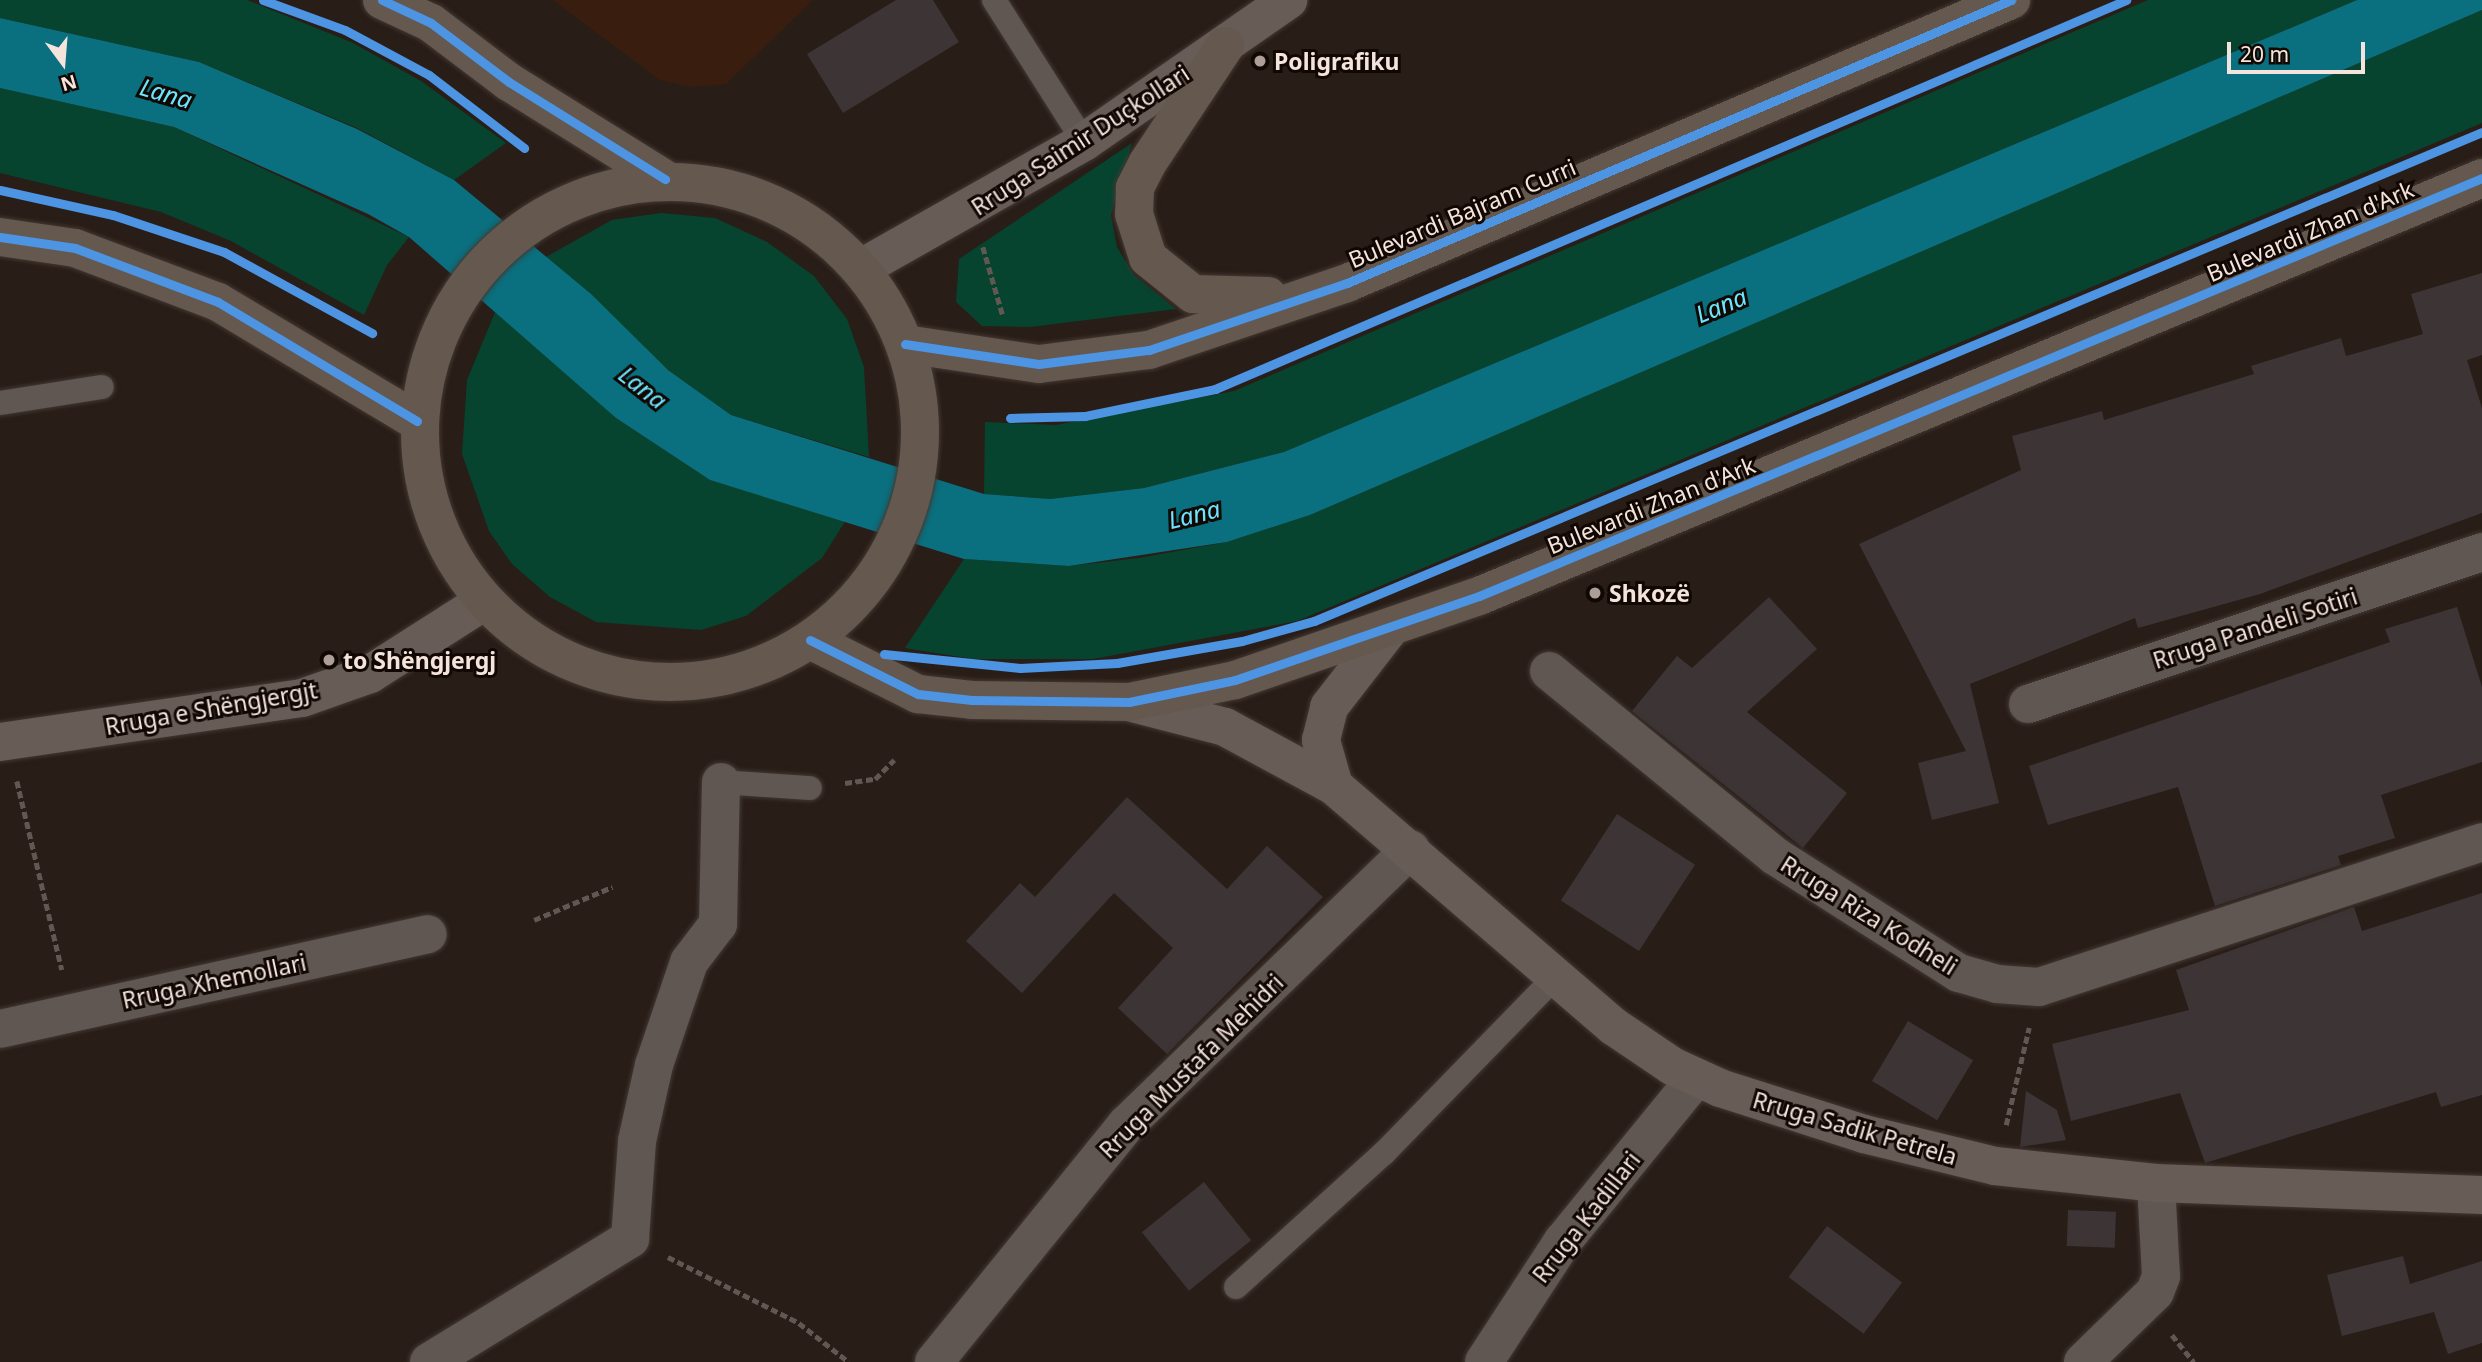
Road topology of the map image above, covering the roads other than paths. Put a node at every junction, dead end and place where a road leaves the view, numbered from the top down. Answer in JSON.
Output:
{"nodes":[{"id":1,"x":382,"y":0,"type":"edge"},
{"id":2,"x":995,"y":0,"type":"edge"},
{"id":3,"x":1288,"y":0,"type":"edge"},
{"id":4,"x":2011,"y":0,"type":"edge"},
{"id":5,"x":425,"y":11,"type":"edge"},
{"id":6,"x":1225,"y":46,"type":"junction"},
{"id":7,"x":1084,"y":142,"type":"junction"},
{"id":8,"x":2482,"y":178,"type":"edge"},
{"id":9,"x":665,"y":179,"type":"junction"},
{"id":10,"x":0,"y":237,"type":"edge"},
{"id":11,"x":863,"y":267,"type":"junction"},
{"id":12,"x":1347,"y":283,"type":"junction"},
{"id":13,"x":905,"y":344,"type":"junction"},
{"id":14,"x":102,"y":387,"type":"dead end"},
{"id":15,"x":0,"y":404,"type":"edge"},
{"id":16,"x":417,"y":421,"type":"junction"},
{"id":17,"x":2482,"y":552,"type":"edge"},
{"id":18,"x":483,"y":602,"type":"junction"},
{"id":19,"x":1391,"y":627,"type":"junction"},
{"id":20,"x":810,"y":640,"type":"junction"},
{"id":21,"x":1549,"y":671,"type":"dead end"},
{"id":22,"x":1129,"y":702,"type":"junction"},
{"id":23,"x":2028,"y":704,"type":"dead end"},
{"id":24,"x":0,"y":742,"type":"edge"},
{"id":25,"x":721,"y":782,"type":"joint"},
{"id":26,"x":1334,"y":786,"type":"junction"},
{"id":27,"x":810,"y":788,"type":"dead end"},
{"id":28,"x":2482,"y":842,"type":"edge"},
{"id":29,"x":1411,"y":849,"type":"junction"},
{"id":30,"x":428,"y":934,"type":"dead end"},
{"id":31,"x":1556,"y":976,"type":"junction"},
{"id":32,"x":0,"y":1029,"type":"edge"},
{"id":33,"x":1696,"y":1078,"type":"junction"},
{"id":34,"x":2156,"y":1183,"type":"junction"},
{"id":35,"x":2482,"y":1195,"type":"edge"},
{"id":36,"x":1236,"y":1287,"type":"dead end"},
{"id":37,"x":429,"y":1362,"type":"edge"},
{"id":38,"x":934,"y":1362,"type":"edge"},
{"id":39,"x":1484,"y":1362,"type":"edge"},
{"id":40,"x":2083,"y":1362,"type":"edge"}],
"edges":[{"from":1,"to":5,"type":"main road"},
{"from":2,"to":7,"type":"lane"},
{"from":3,"to":6,"type":"main road","name":"Rruga Saimir Duçkollari"},
{"from":4,"to":12,"type":"main road","name":"Bulevardi Bajram Curri"},
{"from":5,"to":9,"type":"main road"},
{"from":6,"to":7,"type":"main road","name":"Rruga Saimir Duçkollari"},
{"from":6,"to":12,"type":"main road"},
{"from":7,"to":11,"type":"main road","name":"Rruga Saimir Duçkollari"},
{"from":8,"to":19,"type":"main road","name":"Bulevardi Zhan d'Ark"},
{"from":9,"to":11,"type":"main road"},
{"from":9,"to":16,"type":"main road"},
{"from":10,"to":16,"type":"main road"},
{"from":11,"to":13,"type":"main road"},
{"from":12,"to":13,"type":"main road","name":"Bulevardi Bajram Curri"},
{"from":13,"to":20,"type":"main road"},
{"from":14,"to":15,"type":"lane"},
{"from":16,"to":18,"type":"main road"},
{"from":17,"to":23,"type":"street","name":"Rruga Pandeli Sotiri"},
{"from":18,"to":20,"type":"main road"},
{"from":18,"to":24,"type":"main road","name":"Rruga e Shëngjergjt"},
{"from":19,"to":22,"type":"main road","name":"Bulevardi Zhan d'Ark"},
{"from":19,"to":26,"type":"main road"},
{"from":20,"to":22,"type":"main road","name":"Bulevardi Zhan d'Ark"},
{"from":21,"to":28,"type":"street","name":"Rruga Riza Kodheli"},
{"from":22,"to":26,"type":"main road","name":"Rruga Sadik Petrela"},
{"from":25,"to":27,"type":"lane"},
{"from":25,"to":37,"type":"street"},
{"from":26,"to":29,"type":"main road","name":"Rruga Sadik Petrela"},
{"from":29,"to":31,"type":"main road","name":"Rruga Sadik Petrela"},
{"from":29,"to":38,"type":"street","name":"Rruga Mustafa Mehidri"},
{"from":30,"to":32,"type":"street","name":"Rruga Xhemollari"},
{"from":31,"to":33,"type":"main road","name":"Rruga Sadik Petrela"},
{"from":31,"to":36,"type":"lane"},
{"from":33,"to":34,"type":"main road","name":"Rruga Sadik Petrela"},
{"from":33,"to":39,"type":"street","name":"Rruga Kadillari"},
{"from":34,"to":35,"type":"main road","name":"Rruga Sadik Petrela"},
{"from":34,"to":40,"type":"street"}]}
